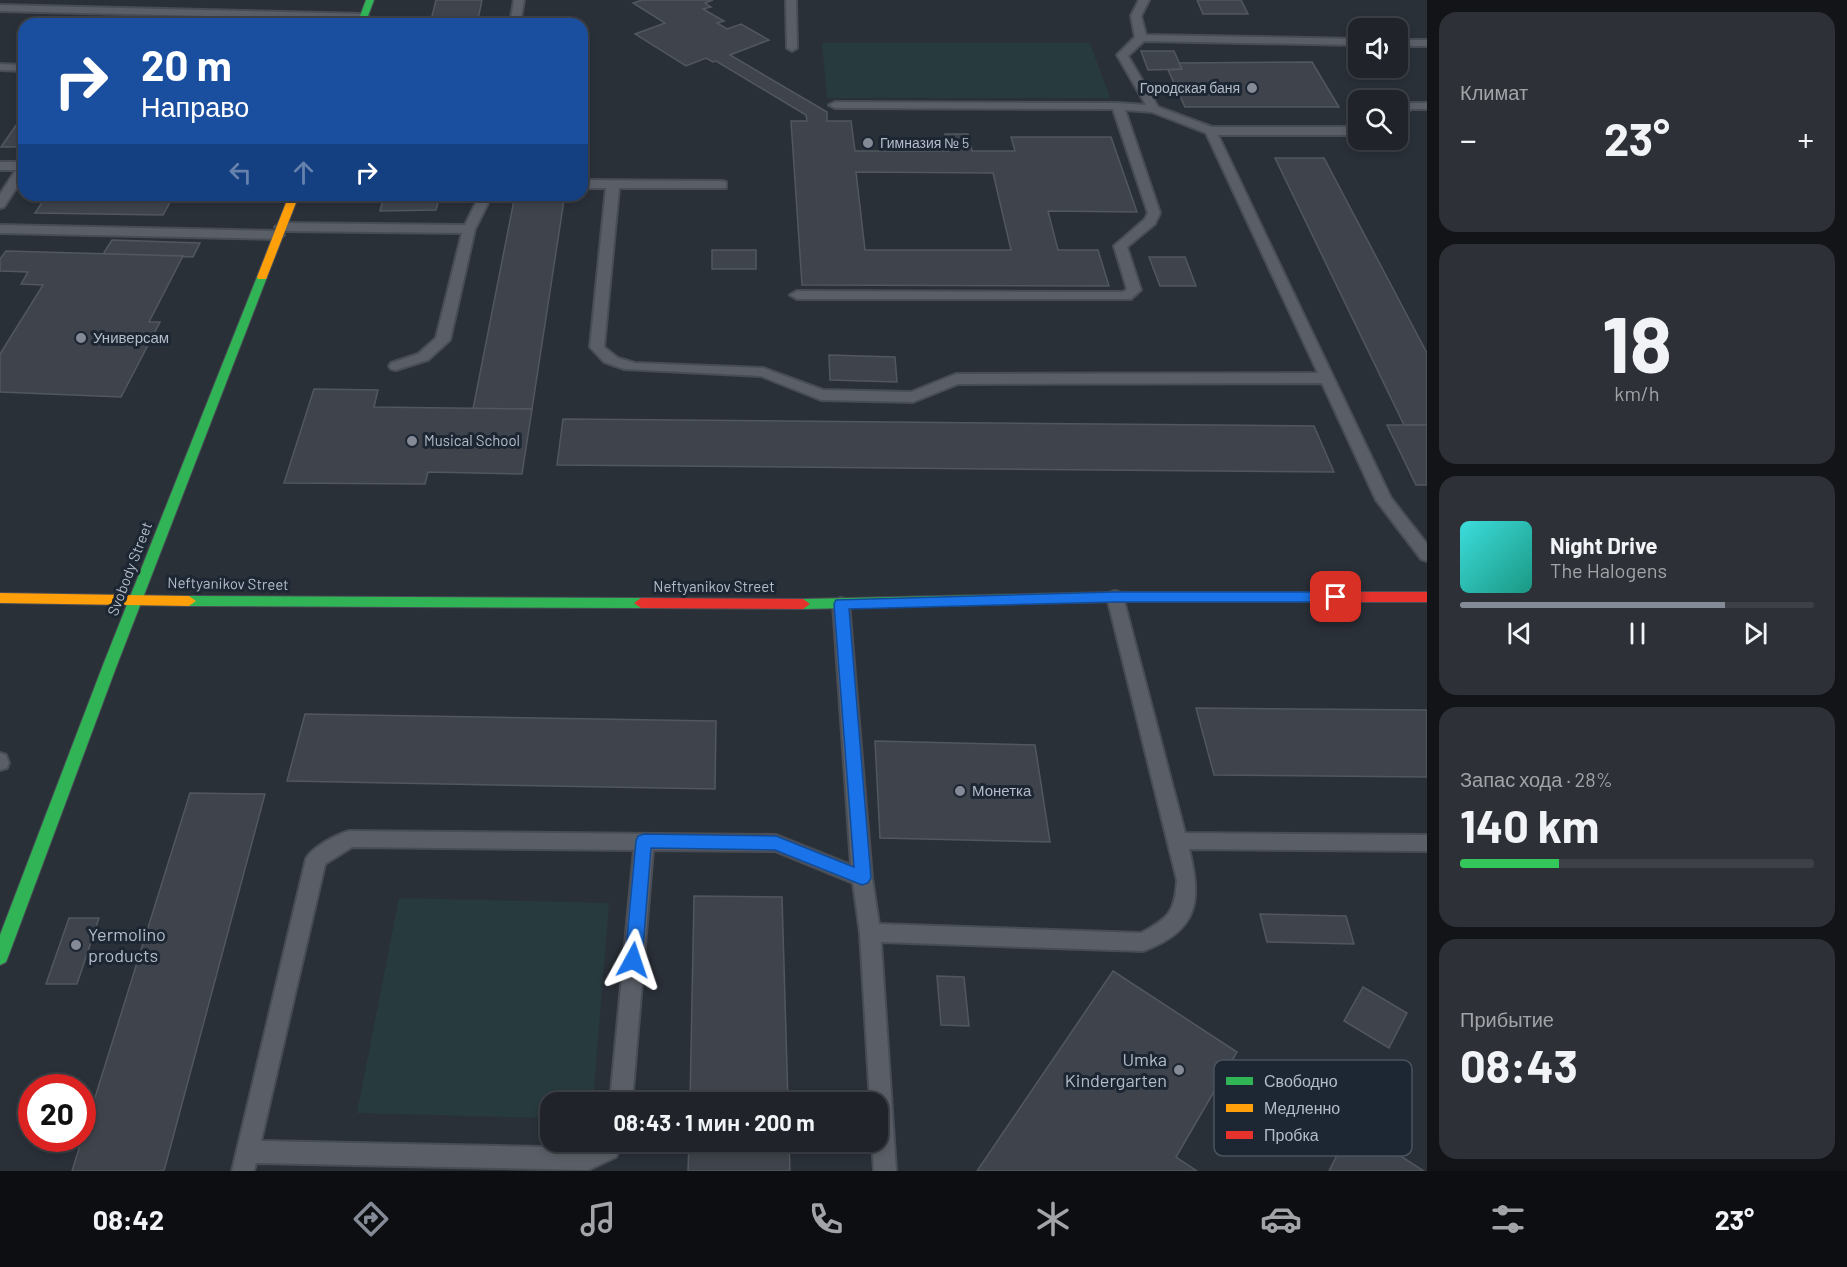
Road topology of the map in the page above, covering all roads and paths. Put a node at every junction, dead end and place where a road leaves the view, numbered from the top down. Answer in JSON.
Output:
{"nodes":[{"id":1,"x":221,"y":0,"type":"edge"},
{"id":2,"x":370,"y":0,"type":"edge"},
{"id":3,"x":519,"y":0,"type":"edge"},
{"id":4,"x":791,"y":0,"type":"edge"},
{"id":5,"x":1144,"y":0,"type":"edge"},
{"id":6,"x":0,"y":8,"type":"edge"},
{"id":7,"x":213,"y":15,"type":"junction"},
{"id":8,"x":221,"y":18,"type":"edge"},
{"id":9,"x":363,"y":18,"type":"edge"},
{"id":10,"x":516,"y":18,"type":"edge"},
{"id":11,"x":1141,"y":38,"type":"junction"},
{"id":12,"x":1348,"y":42,"type":"edge"},
{"id":13,"x":1408,"y":43,"type":"edge"},
{"id":14,"x":1427,"y":43,"type":"edge"},
{"id":15,"x":792,"y":48,"type":"dead end"},
{"id":16,"x":0,"y":67,"type":"edge"},
{"id":17,"x":18,"y":68,"type":"edge"},
{"id":18,"x":835,"y":105,"type":"dead end"},
{"id":19,"x":1118,"y":106,"type":"junction"},
{"id":20,"x":1427,"y":106,"type":"edge"},
{"id":21,"x":1408,"y":107,"type":"edge"},
{"id":22,"x":1154,"y":109,"type":"junction"},
{"id":23,"x":1211,"y":131,"type":"junction"},
{"id":24,"x":1348,"y":131,"type":"edge"},
{"id":25,"x":0,"y":166,"type":"edge"},
{"id":26,"x":18,"y":166,"type":"edge"},
{"id":27,"x":18,"y":176,"type":"edge"},
{"id":28,"x":588,"y":184,"type":"edge"},
{"id":29,"x":613,"y":184,"type":"junction"},
{"id":30,"x":722,"y":184,"type":"dead end"},
{"id":31,"x":292,"y":201,"type":"edge"},
{"id":32,"x":481,"y":201,"type":"edge"},
{"id":33,"x":0,"y":204,"type":"edge"},
{"id":34,"x":0,"y":229,"type":"edge"},
{"id":35,"x":469,"y":229,"type":"junction"},
{"id":36,"x":280,"y":231,"type":"junction"},
{"id":37,"x":797,"y":295,"type":"dead end"},
{"id":38,"x":396,"y":366,"type":"dead end"},
{"id":39,"x":1326,"y":378,"type":"junction"},
{"id":40,"x":1427,"y":555,"type":"edge"},
{"id":41,"x":1115,"y":597,"type":"junction"},
{"id":42,"x":1427,"y":597,"type":"edge"},
{"id":43,"x":0,"y":598,"type":"edge"},
{"id":44,"x":136,"y":600,"type":"junction"},
{"id":45,"x":841,"y":604,"type":"junction"},
{"id":46,"x":644,"y":841,"type":"junction"},
{"id":47,"x":1178,"y":842,"type":"junction"},
{"id":48,"x":1427,"y":843,"type":"edge"},
{"id":49,"x":862,"y":878,"type":"junction"},
{"id":50,"x":870,"y":933,"type":"junction"},
{"id":51,"x":0,"y":957,"type":"edge"},
{"id":52,"x":622,"y":1092,"type":"edge"},
{"id":53,"x":602,"y":1152,"type":"edge"},
{"id":54,"x":245,"y":1161,"type":"edge"},
{"id":55,"x":885,"y":1171,"type":"edge"}],
"edges":[{"from":1,"to":7,"type":"lane"},
{"from":2,"to":9,"type":"main road"},
{"from":3,"to":10,"type":"lane"},
{"from":4,"to":15,"type":"lane"},
{"from":5,"to":11,"type":"lane"},
{"from":6,"to":7,"type":"lane"},
{"from":7,"to":8,"type":"lane"},
{"from":11,"to":12,"type":"lane"},
{"from":11,"to":22,"type":"lane"},
{"from":13,"to":14,"type":"lane"},
{"from":16,"to":17,"type":"lane"},
{"from":18,"to":19,"type":"lane"},
{"from":19,"to":22,"type":"lane"},
{"from":19,"to":37,"type":"lane"},
{"from":20,"to":21,"type":"lane"},
{"from":22,"to":23,"type":"lane"},
{"from":23,"to":24,"type":"lane"},
{"from":23,"to":39,"type":"lane"},
{"from":25,"to":26,"type":"lane"},
{"from":27,"to":33,"type":"lane"},
{"from":28,"to":29,"type":"lane"},
{"from":29,"to":30,"type":"lane"},
{"from":29,"to":39,"type":"lane"},
{"from":31,"to":36,"type":"main road","name":"Svobody Street"},
{"from":32,"to":35,"type":"lane"},
{"from":34,"to":36,"type":"lane"},
{"from":35,"to":36,"type":"lane"},
{"from":35,"to":38,"type":"lane"},
{"from":36,"to":44,"type":"main road","name":"Svobody Street"},
{"from":39,"to":40,"type":"lane"},
{"from":41,"to":42,"type":"main road","name":"Neftyanikov Street"},
{"from":41,"to":45,"type":"main road","name":"Neftyanikov Street"},
{"from":41,"to":47,"type":"lane"},
{"from":43,"to":44,"type":"main road","name":"Neftyanikov Street"},
{"from":44,"to":45,"type":"main road","name":"Neftyanikov Street"},
{"from":44,"to":51,"type":"main road","name":"Svobody Street"},
{"from":45,"to":49,"type":"lane"},
{"from":46,"to":49,"type":"lane"},
{"from":46,"to":52,"type":"lane"},
{"from":46,"to":54,"type":"lane"},
{"from":47,"to":48,"type":"lane"},
{"from":47,"to":50,"type":"lane"},
{"from":49,"to":50,"type":"lane"},
{"from":50,"to":55,"type":"lane"},
{"from":53,"to":54,"type":"lane"}]}
